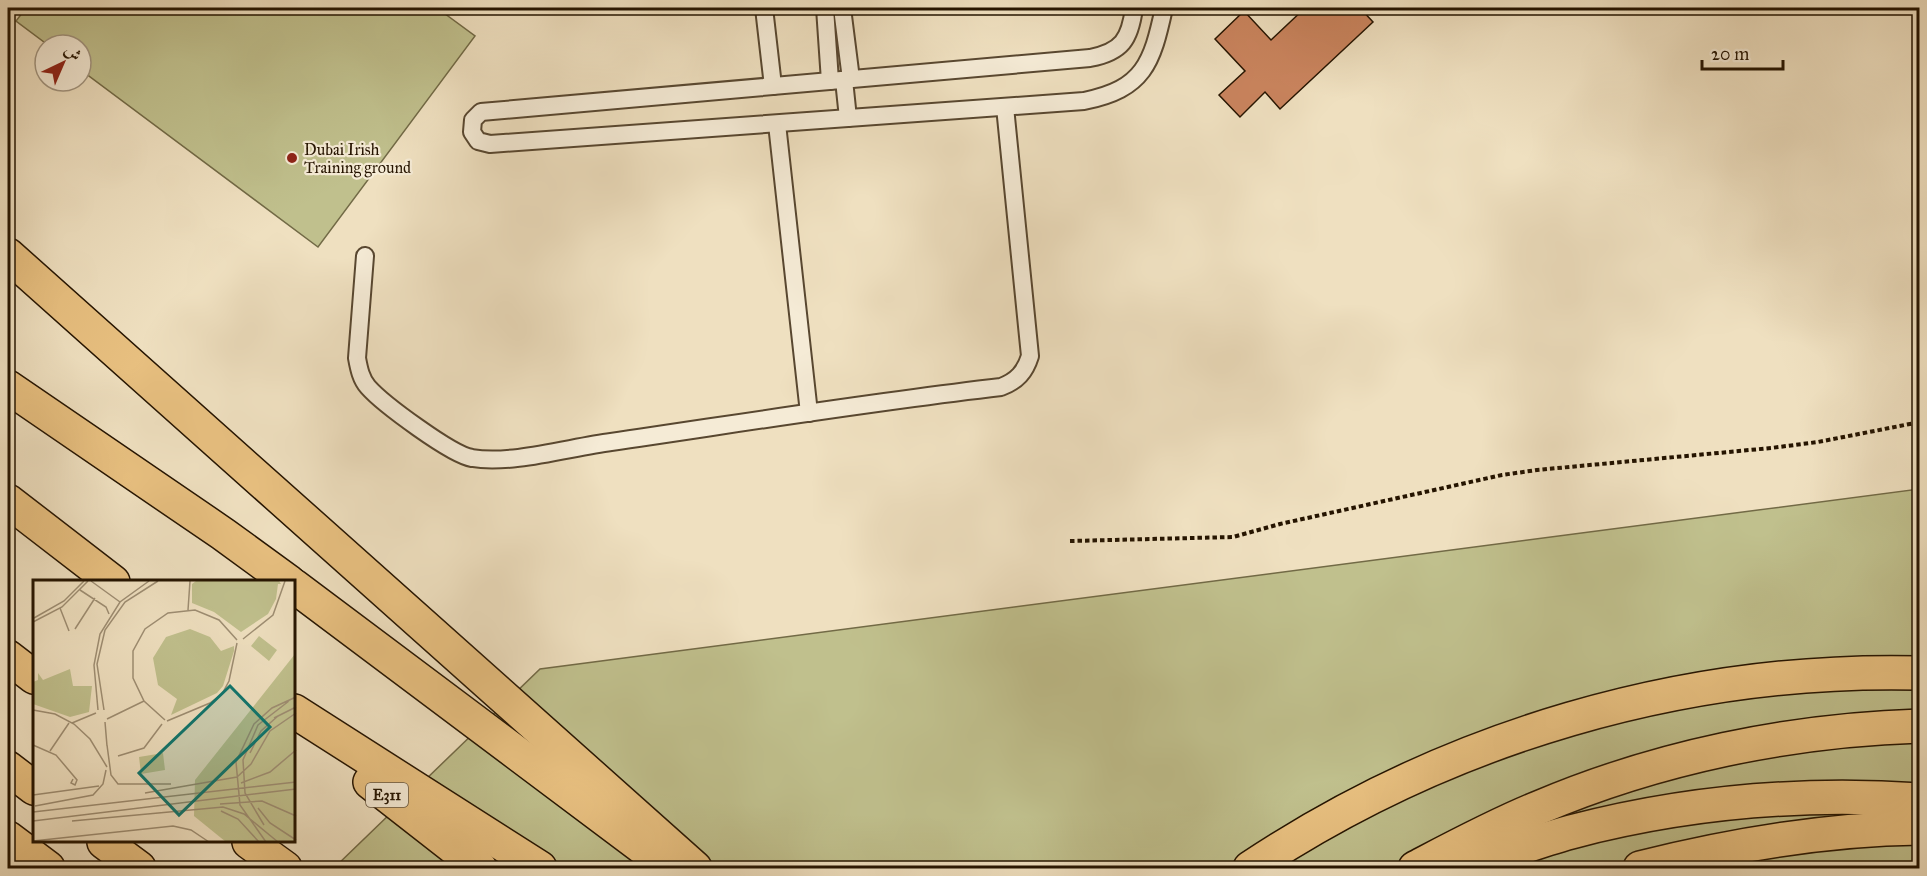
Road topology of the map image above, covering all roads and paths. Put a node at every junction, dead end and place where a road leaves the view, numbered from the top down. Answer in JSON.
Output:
{"nodes":[{"id":1,"x":765,"y":8,"type":"edge"},
{"id":2,"x":825,"y":8,"type":"edge"},
{"id":3,"x":842,"y":8,"type":"edge"},
{"id":4,"x":1134,"y":8,"type":"edge"},
{"id":5,"x":1164,"y":8,"type":"edge"},
{"id":6,"x":841,"y":80,"type":"junction"},
{"id":7,"x":773,"y":86,"type":"junction"},
{"id":8,"x":1005,"y":107,"type":"junction"},
{"id":9,"x":848,"y":118,"type":"junction"},
{"id":10,"x":777,"y":123,"type":"junction"},
{"id":11,"x":8,"y":255,"type":"edge"},
{"id":12,"x":365,"y":256,"type":"dead end"},
{"id":13,"x":8,"y":387,"type":"edge"},
{"id":14,"x":809,"y":413,"type":"junction"},
{"id":15,"x":1920,"y":422,"type":"edge"},
{"id":16,"x":8,"y":501,"type":"edge"},
{"id":17,"x":1070,"y":541,"type":"dead end"},
{"id":18,"x":110,"y":580,"type":"edge"},
{"id":19,"x":286,"y":580,"type":"edge"},
{"id":20,"x":296,"y":588,"type":"edge"},
{"id":21,"x":8,"y":657,"type":"edge"},
{"id":22,"x":1920,"y":673,"type":"edge"},
{"id":23,"x":33,"y":676,"type":"edge"},
{"id":24,"x":296,"y":712,"type":"edge"},
{"id":25,"x":296,"y":724,"type":"edge"},
{"id":26,"x":1920,"y":726,"type":"edge"},
{"id":27,"x":8,"y":768,"type":"edge"},
{"id":28,"x":33,"y":787,"type":"edge"},
{"id":29,"x":1920,"y":800,"type":"edge"},
{"id":30,"x":1920,"y":828,"type":"edge"},
{"id":31,"x":8,"y":838,"type":"edge"},
{"id":32,"x":105,"y":843,"type":"edge"},
{"id":33,"x":250,"y":843,"type":"edge"},
{"id":34,"x":8,"y":845,"type":"edge"},
{"id":35,"x":35,"y":868,"type":"edge"},
{"id":36,"x":48,"y":868,"type":"edge"},
{"id":37,"x":139,"y":868,"type":"edge"},
{"id":38,"x":285,"y":868,"type":"edge"},
{"id":39,"x":480,"y":868,"type":"edge"},
{"id":40,"x":540,"y":868,"type":"edge"},
{"id":41,"x":673,"y":868,"type":"edge"},
{"id":42,"x":695,"y":868,"type":"edge"},
{"id":43,"x":1250,"y":868,"type":"edge"},
{"id":44,"x":1415,"y":868,"type":"edge"},
{"id":45,"x":1462,"y":868,"type":"edge"},
{"id":46,"x":1640,"y":868,"type":"edge"}],
"edges":[{"from":1,"to":7,"type":"lane"},
{"from":2,"to":6,"type":"lane"},
{"from":3,"to":6,"type":"lane"},
{"from":4,"to":6,"type":"lane"},
{"from":5,"to":8,"type":"lane"},
{"from":6,"to":7,"type":"lane"},
{"from":6,"to":9,"type":"lane"},
{"from":7,"to":10,"type":"lane"},
{"from":8,"to":9,"type":"lane"},
{"from":8,"to":14,"type":"lane"},
{"from":9,"to":10,"type":"lane"},
{"from":10,"to":14,"type":"lane"},
{"from":11,"to":42,"type":"main road"},
{"from":12,"to":14,"type":"lane"},
{"from":13,"to":19,"type":"main road"},
{"from":15,"to":17,"type":"path"},
{"from":16,"to":18,"type":"main road"},
{"from":20,"to":41,"type":"main road"},
{"from":21,"to":23,"type":"main road"},
{"from":22,"to":43,"type":"main road"},
{"from":24,"to":40,"type":"main road"},
{"from":25,"to":39,"type":"main road","number":"E311"},
{"from":26,"to":44,"type":"main road"},
{"from":27,"to":28,"type":"main road"},
{"from":29,"to":45,"type":"main road"},
{"from":30,"to":46,"type":"main road"},
{"from":31,"to":36,"type":"main road"},
{"from":32,"to":37,"type":"main road"},
{"from":33,"to":38,"type":"main road"},
{"from":34,"to":35,"type":"main road"}]}
